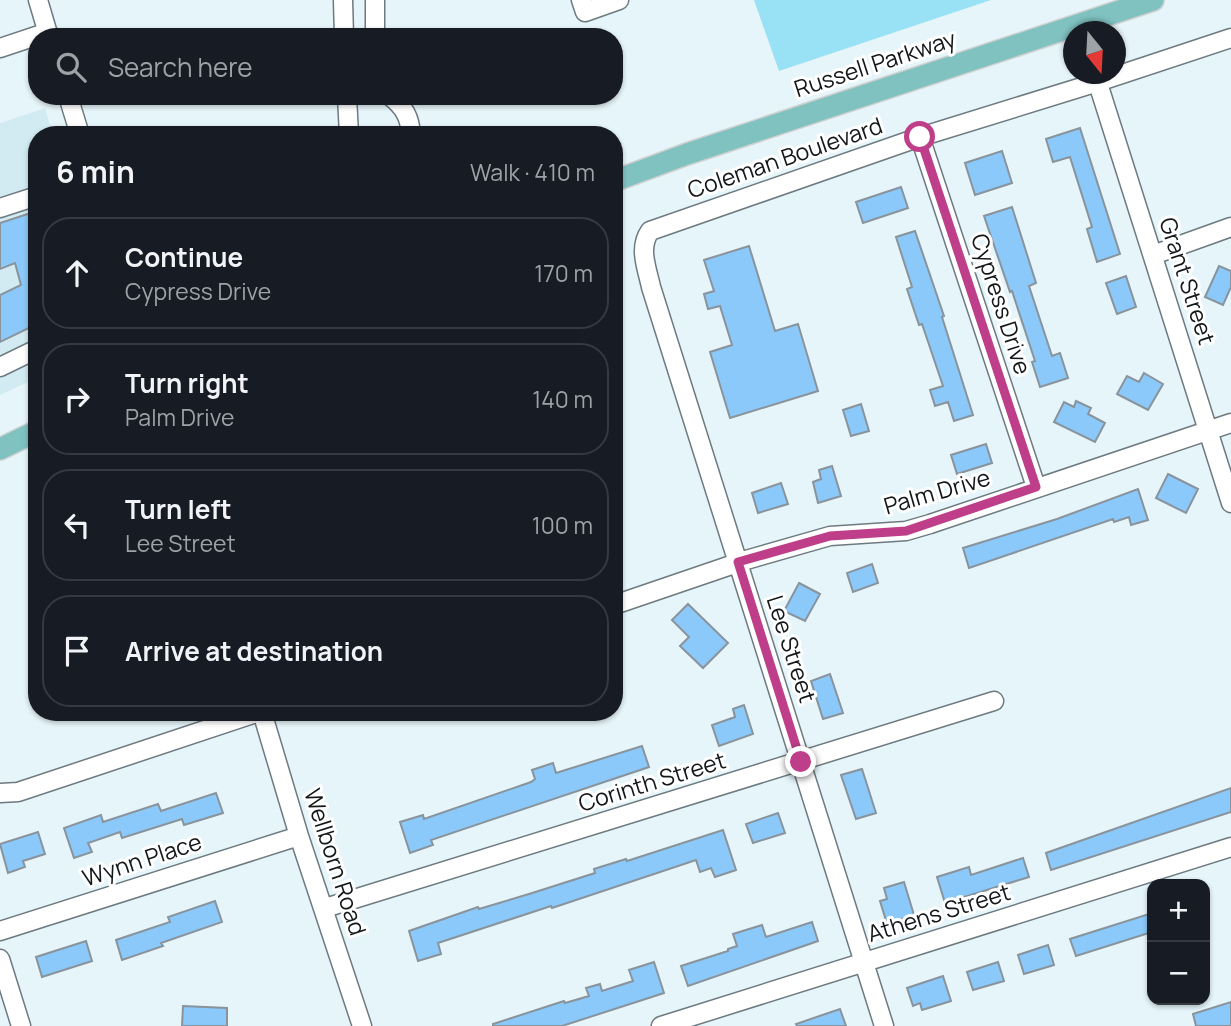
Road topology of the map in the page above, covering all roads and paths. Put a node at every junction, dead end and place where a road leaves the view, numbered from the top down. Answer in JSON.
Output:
{"nodes":[{"id":1,"x":38,"y":0,"type":"edge"},
{"id":2,"x":343,"y":0,"type":"edge"},
{"id":3,"x":375,"y":0,"type":"edge"},
{"id":4,"x":581,"y":0,"type":"edge"},
{"id":5,"x":619,"y":0,"type":"edge"},
{"id":6,"x":1153,"y":0,"type":"edge"},
{"id":7,"x":1098,"y":21,"type":"edge"},
{"id":8,"x":47,"y":28,"type":"edge"},
{"id":9,"x":344,"y":28,"type":"edge"},
{"id":10,"x":375,"y":28,"type":"edge"},
{"id":11,"x":1063,"y":33,"type":"edge"},
{"id":12,"x":1231,"y":38,"type":"edge"},
{"id":13,"x":28,"y":41,"type":"edge"},
{"id":14,"x":0,"y":48,"type":"edge"},
{"id":15,"x":1126,"y":69,"type":"edge"},
{"id":16,"x":1079,"y":84,"type":"edge"},
{"id":17,"x":1099,"y":84,"type":"edge"},
{"id":18,"x":71,"y":105,"type":"edge"},
{"id":19,"x":347,"y":105,"type":"edge"},
{"id":20,"x":400,"y":105,"type":"edge"},
{"id":21,"x":77,"y":126,"type":"edge"},
{"id":22,"x":348,"y":126,"type":"edge"},
{"id":23,"x":410,"y":126,"type":"edge"},
{"id":24,"x":920,"y":137,"type":"junction"},
{"id":25,"x":623,"y":178,"type":"edge"},
{"id":26,"x":28,"y":199,"type":"edge"},
{"id":27,"x":0,"y":208,"type":"edge"},
{"id":28,"x":1231,"y":227,"type":"edge"},
{"id":29,"x":1153,"y":254,"type":"junction"},
{"id":30,"x":651,"y":287,"type":"joint"},
{"id":31,"x":28,"y":353,"type":"edge"},
{"id":32,"x":0,"y":367,"type":"edge"},
{"id":33,"x":1231,"y":423,"type":"edge"},
{"id":34,"x":1208,"y":431,"type":"junction"},
{"id":35,"x":28,"y":436,"type":"edge"},
{"id":36,"x":0,"y":449,"type":"edge"},
{"id":37,"x":1036,"y":487,"type":"junction"},
{"id":38,"x":1231,"y":503,"type":"edge"},
{"id":39,"x":738,"y":562,"type":"junction"},
{"id":40,"x":623,"y":602,"type":"edge"},
{"id":41,"x":994,"y":701,"type":"dead end"},
{"id":42,"x":233,"y":721,"type":"edge"},
{"id":43,"x":263,"y":721,"type":"edge"},
{"id":44,"x":801,"y":762,"type":"junction"},
{"id":45,"x":0,"y":793,"type":"edge"},
{"id":46,"x":299,"y":836,"type":"junction"},
{"id":47,"x":1231,"y":846,"type":"edge"},
{"id":48,"x":325,"y":908,"type":"junction"},
{"id":49,"x":0,"y":931,"type":"edge"},
{"id":50,"x":0,"y":959,"type":"edge"},
{"id":51,"x":864,"y":962,"type":"junction"},
{"id":52,"x":21,"y":1026,"type":"edge"},
{"id":53,"x":362,"y":1026,"type":"edge"},
{"id":54,"x":661,"y":1026,"type":"edge"},
{"id":55,"x":884,"y":1026,"type":"edge"}],
"edges":[{"from":1,"to":8,"type":"street"},
{"from":2,"to":9,"type":"street"},
{"from":3,"to":10,"type":"street"},
{"from":4,"to":5,"type":"street"},
{"from":6,"to":7,"type":"main road","name":"Russell Parkway"},
{"from":11,"to":25,"type":"main road","name":"Russell Parkway"},
{"from":12,"to":15,"type":"street","name":"Coleman Boulevard"},
{"from":13,"to":14,"type":"street"},
{"from":16,"to":24,"type":"street","name":"Coleman Boulevard"},
{"from":17,"to":29,"type":"street","name":"Grant Street"},
{"from":18,"to":21,"type":"street"},
{"from":19,"to":22,"type":"street"},
{"from":20,"to":23,"type":"street"},
{"from":24,"to":30,"type":"street","name":"Coleman Boulevard"},
{"from":24,"to":37,"type":"street","name":"Cypress Drive"},
{"from":26,"to":27,"type":"street"},
{"from":28,"to":29,"type":"street"},
{"from":29,"to":34,"type":"street","name":"Grant Street"},
{"from":30,"to":39,"type":"street","name":"Lee Street"},
{"from":31,"to":32,"type":"street"},
{"from":33,"to":34,"type":"street","name":"Palm Drive"},
{"from":34,"to":37,"type":"street","name":"Palm Drive"},
{"from":34,"to":38,"type":"street","name":"Grant Street"},
{"from":35,"to":36,"type":"main road"},
{"from":37,"to":39,"type":"street","name":"Palm Drive"},
{"from":39,"to":40,"type":"street","name":"Palm Drive"},
{"from":39,"to":44,"type":"street","name":"Lee Street"},
{"from":41,"to":44,"type":"street","name":"Corinth Street"},
{"from":42,"to":45,"type":"street"},
{"from":43,"to":46,"type":"street","name":"Wellborn Road"},
{"from":44,"to":48,"type":"street","name":"Corinth Street"},
{"from":44,"to":51,"type":"street","name":"Lee Street"},
{"from":46,"to":48,"type":"street","name":"Wellborn Road"},
{"from":46,"to":49,"type":"street","name":"Wynn Place"},
{"from":47,"to":51,"type":"street","name":"Athens Street"},
{"from":48,"to":53,"type":"street","name":"Wellborn Road"},
{"from":50,"to":52,"type":"street"},
{"from":51,"to":54,"type":"street","name":"Athens Street"},
{"from":51,"to":55,"type":"street","name":"Lee Street"}]}
